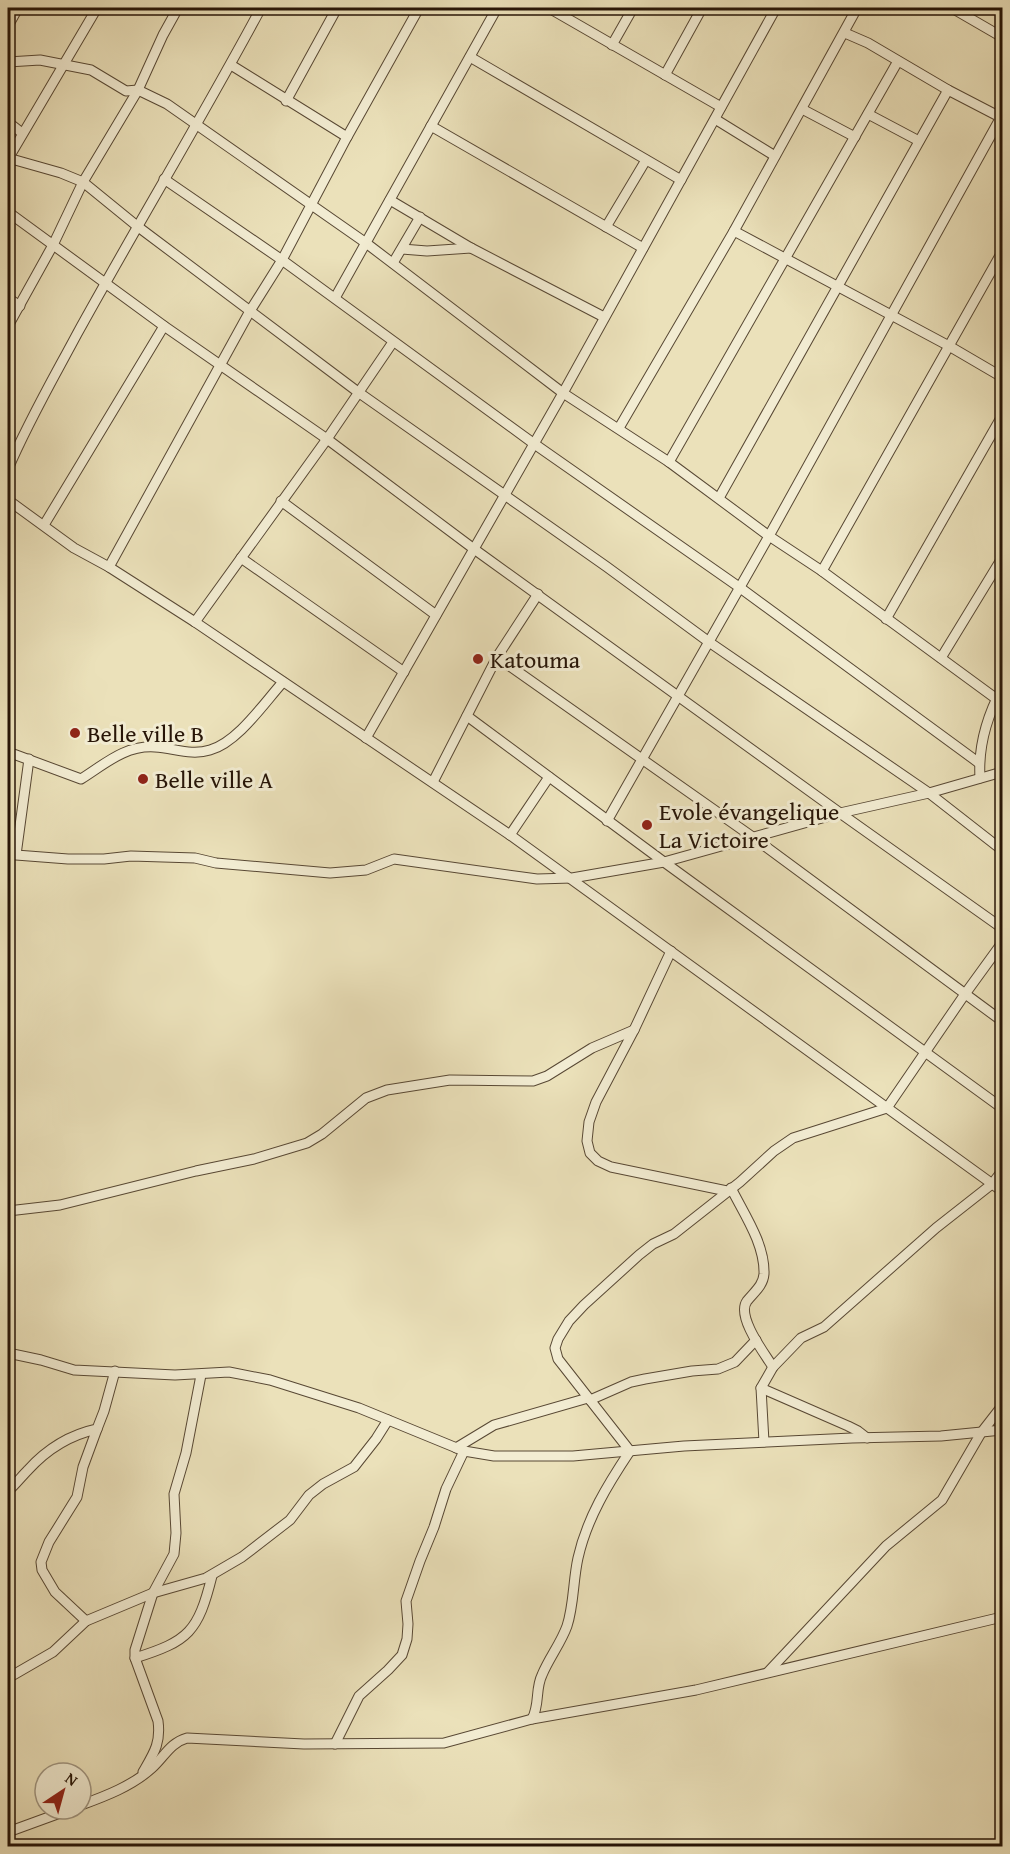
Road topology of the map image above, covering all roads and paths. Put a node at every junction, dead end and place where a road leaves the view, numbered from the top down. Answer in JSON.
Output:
{"nodes":[{"id":1,"x":18,"y":8,"type":"edge"},
{"id":2,"x":97,"y":8,"type":"edge"},
{"id":3,"x":178,"y":8,"type":"edge"},
{"id":4,"x":261,"y":8,"type":"edge"},
{"id":5,"x":338,"y":8,"type":"edge"},
{"id":6,"x":419,"y":8,"type":"edge"},
{"id":7,"x":497,"y":8,"type":"edge"},
{"id":8,"x":549,"y":8,"type":"edge"},
{"id":9,"x":567,"y":8,"type":"edge"},
{"id":10,"x":633,"y":8,"type":"edge"},
{"id":11,"x":702,"y":8,"type":"edge"},
{"id":12,"x":776,"y":8,"type":"edge"},
{"id":13,"x":857,"y":8,"type":"edge"},
{"id":14,"x":952,"y":8,"type":"edge"},
{"id":15,"x":562,"y":17,"type":"junction"},
{"id":16,"x":8,"y":26,"type":"edge"},
{"id":17,"x":845,"y":33,"type":"junction"},
{"id":18,"x":1002,"y":37,"type":"edge"},
{"id":19,"x":612,"y":45,"type":"junction"},
{"id":20,"x":470,"y":57,"type":"junction"},
{"id":21,"x":898,"y":60,"type":"junction"},
{"id":22,"x":8,"y":62,"type":"edge"},
{"id":23,"x":231,"y":64,"type":"junction"},
{"id":24,"x":63,"y":65,"type":"junction"},
{"id":25,"x":664,"y":75,"type":"junction"},
{"id":26,"x":138,"y":90,"type":"junction"},
{"id":27,"x":948,"y":90,"type":"junction"},
{"id":28,"x":286,"y":101,"type":"junction"},
{"id":29,"x":721,"y":107,"type":"junction"},
{"id":30,"x":802,"y":109,"type":"junction"},
{"id":31,"x":868,"y":114,"type":"junction"},
{"id":32,"x":1002,"y":117,"type":"edge"},
{"id":33,"x":715,"y":119,"type":"junction"},
{"id":34,"x":8,"y":122,"type":"edge"},
{"id":35,"x":197,"y":125,"type":"junction"},
{"id":36,"x":431,"y":126,"type":"junction"},
{"id":37,"x":22,"y":133,"type":"junction"},
{"id":38,"x":347,"y":137,"type":"junction"},
{"id":39,"x":855,"y":137,"type":"junction"},
{"id":40,"x":919,"y":141,"type":"junction"},
{"id":41,"x":775,"y":156,"type":"junction"},
{"id":42,"x":8,"y":159,"type":"edge"},
{"id":43,"x":646,"y":160,"type":"junction"},
{"id":44,"x":164,"y":179,"type":"junction"},
{"id":45,"x":681,"y":180,"type":"junction"},
{"id":46,"x":83,"y":182,"type":"junction"},
{"id":47,"x":390,"y":200,"type":"junction"},
{"id":48,"x":311,"y":205,"type":"junction"},
{"id":49,"x":8,"y":212,"type":"edge"},
{"id":50,"x":420,"y":217,"type":"junction"},
{"id":51,"x":137,"y":226,"type":"junction"},
{"id":52,"x":606,"y":227,"type":"junction"},
{"id":53,"x":734,"y":231,"type":"junction"},
{"id":54,"x":366,"y":243,"type":"junction"},
{"id":55,"x":53,"y":245,"type":"junction"},
{"id":56,"x":471,"y":248,"type":"junction"},
{"id":57,"x":643,"y":248,"type":"junction"},
{"id":58,"x":402,"y":249,"type":"junction"},
{"id":59,"x":1002,"y":252,"type":"edge"},
{"id":60,"x":282,"y":260,"type":"junction"},
{"id":61,"x":786,"y":260,"type":"junction"},
{"id":62,"x":393,"y":263,"type":"junction"},
{"id":63,"x":105,"y":282,"type":"junction"},
{"id":64,"x":838,"y":287,"type":"junction"},
{"id":65,"x":8,"y":298,"type":"edge"},
{"id":66,"x":335,"y":298,"type":"junction"},
{"id":67,"x":20,"y":306,"type":"junction"},
{"id":68,"x":250,"y":310,"type":"junction"},
{"id":69,"x":891,"y":314,"type":"junction"},
{"id":70,"x":604,"y":317,"type":"junction"},
{"id":71,"x":8,"y":326,"type":"edge"},
{"id":72,"x":164,"y":326,"type":"junction"},
{"id":73,"x":393,"y":342,"type":"junction"},
{"id":74,"x":949,"y":346,"type":"junction"},
{"id":75,"x":221,"y":363,"type":"junction"},
{"id":76,"x":1002,"y":376,"type":"edge"},
{"id":77,"x":358,"y":392,"type":"junction"},
{"id":78,"x":563,"y":393,"type":"junction"},
{"id":79,"x":1002,"y":416,"type":"edge"},
{"id":80,"x":619,"y":428,"type":"junction"},
{"id":81,"x":327,"y":439,"type":"junction"},
{"id":82,"x":533,"y":443,"type":"junction"},
{"id":83,"x":669,"y":462,"type":"junction"},
{"id":84,"x":8,"y":468,"type":"edge"},
{"id":85,"x":504,"y":496,"type":"junction"},
{"id":86,"x":719,"y":498,"type":"junction"},
{"id":87,"x":8,"y":499,"type":"edge"},
{"id":88,"x":281,"y":501,"type":"junction"},
{"id":89,"x":44,"y":525,"type":"junction"},
{"id":90,"x":769,"y":536,"type":"junction"},
{"id":91,"x":474,"y":549,"type":"junction"},
{"id":92,"x":240,"y":558,"type":"junction"},
{"id":93,"x":1002,"y":558,"type":"edge"},
{"id":94,"x":109,"y":567,"type":"junction"},
{"id":95,"x":822,"y":571,"type":"junction"},
{"id":96,"x":739,"y":587,"type":"junction"},
{"id":97,"x":537,"y":594,"type":"junction"},
{"id":98,"x":436,"y":615,"type":"junction"},
{"id":99,"x":886,"y":619,"type":"junction"},
{"id":100,"x":195,"y":622,"type":"junction"},
{"id":101,"x":709,"y":642,"type":"junction"},
{"id":102,"x":496,"y":657,"type":"junction"},
{"id":103,"x":941,"y":658,"type":"junction"},
{"id":104,"x":404,"y":672,"type":"junction"},
{"id":105,"x":283,"y":682,"type":"junction"},
{"id":106,"x":1002,"y":688,"type":"edge"},
{"id":107,"x":678,"y":695,"type":"junction"},
{"id":108,"x":1000,"y":701,"type":"edge"},
{"id":109,"x":467,"y":716,"type":"junction"},
{"id":110,"x":366,"y":738,"type":"junction"},
{"id":111,"x":8,"y":752,"type":"edge"},
{"id":112,"x":29,"y":759,"type":"junction"},
{"id":113,"x":641,"y":760,"type":"junction"},
{"id":114,"x":979,"y":763,"type":"junction"},
{"id":115,"x":1002,"y":772,"type":"edge"},
{"id":116,"x":549,"y":777,"type":"junction"},
{"id":117,"x":980,"y":778,"type":"junction"},
{"id":118,"x":433,"y":782,"type":"junction"},
{"id":119,"x":929,"y":793,"type":"junction"},
{"id":120,"x":840,"y":813,"type":"junction"},
{"id":121,"x":607,"y":821,"type":"junction"},
{"id":122,"x":510,"y":835,"type":"junction"},
{"id":123,"x":754,"y":838,"type":"junction"},
{"id":124,"x":1002,"y":850,"type":"edge"},
{"id":125,"x":664,"y":862,"type":"junction"},
{"id":126,"x":572,"y":878,"type":"junction"},
{"id":127,"x":1002,"y":928,"type":"edge"},
{"id":128,"x":1002,"y":943,"type":"edge"},
{"id":129,"x":671,"y":951,"type":"junction"},
{"id":130,"x":965,"y":994,"type":"junction"},
{"id":131,"x":1002,"y":1021,"type":"edge"},
{"id":132,"x":634,"y":1030,"type":"junction"},
{"id":133,"x":926,"y":1051,"type":"junction"},
{"id":134,"x":887,"y":1108,"type":"junction"},
{"id":135,"x":1002,"y":1108,"type":"edge"},
{"id":136,"x":1002,"y":1171,"type":"edge"},
{"id":137,"x":992,"y":1184,"type":"junction"},
{"id":138,"x":729,"y":1190,"type":"junction"},
{"id":139,"x":1002,"y":1191,"type":"edge"},
{"id":140,"x":8,"y":1211,"type":"edge"},
{"id":141,"x":756,"y":1340,"type":"junction"},
{"id":142,"x":8,"y":1353,"type":"edge"},
{"id":143,"x":773,"y":1367,"type":"junction"},
{"id":144,"x":115,"y":1371,"type":"junction"},
{"id":145,"x":201,"y":1375,"type":"junction"},
{"id":146,"x":761,"y":1388,"type":"junction"},
{"id":147,"x":589,"y":1399,"type":"junction"},
{"id":148,"x":1002,"y":1406,"type":"edge"},
{"id":149,"x":388,"y":1419,"type":"junction"},
{"id":150,"x":97,"y":1429,"type":"junction"},
{"id":151,"x":1002,"y":1430,"type":"edge"},
{"id":152,"x":981,"y":1433,"type":"junction"},
{"id":153,"x":867,"y":1438,"type":"junction"},
{"id":154,"x":764,"y":1442,"type":"junction"},
{"id":155,"x":460,"y":1449,"type":"junction"},
{"id":156,"x":630,"y":1451,"type":"junction"},
{"id":157,"x":8,"y":1491,"type":"edge"},
{"id":158,"x":212,"y":1576,"type":"junction"},
{"id":159,"x":153,"y":1593,"type":"junction"},
{"id":160,"x":1002,"y":1617,"type":"edge"},
{"id":161,"x":86,"y":1622,"type":"junction"},
{"id":162,"x":135,"y":1658,"type":"junction"},
{"id":163,"x":768,"y":1672,"type":"junction"},
{"id":164,"x":8,"y":1678,"type":"edge"},
{"id":165,"x":532,"y":1719,"type":"junction"},
{"id":166,"x":335,"y":1744,"type":"junction"},
{"id":167,"x":141,"y":1777,"type":"junction"},
{"id":168,"x":93,"y":1800,"type":"edge"},
{"id":169,"x":38,"y":1821,"type":"edge"},
{"id":170,"x":8,"y":1832,"type":"edge"}],
"edges":[{"from":1,"to":16,"type":"street"},
{"from":2,"to":24,"type":"street"},
{"from":3,"to":26,"type":"street"},
{"from":4,"to":23,"type":"street"},
{"from":5,"to":28,"type":"street"},
{"from":6,"to":38,"type":"street"},
{"from":7,"to":20,"type":"street"},
{"from":8,"to":15,"type":"street"},
{"from":9,"to":15,"type":"street"},
{"from":10,"to":19,"type":"street"},
{"from":11,"to":25,"type":"street"},
{"from":12,"to":29,"type":"street"},
{"from":13,"to":17,"type":"street"},
{"from":14,"to":18,"type":"street"},
{"from":15,"to":19,"type":"street"},
{"from":17,"to":21,"type":"street"},
{"from":17,"to":30,"type":"street"},
{"from":19,"to":25,"type":"street"},
{"from":20,"to":36,"type":"street"},
{"from":20,"to":43,"type":"street"},
{"from":21,"to":27,"type":"street"},
{"from":21,"to":31,"type":"street"},
{"from":22,"to":24,"type":"street"},
{"from":23,"to":28,"type":"street"},
{"from":23,"to":35,"type":"street"},
{"from":24,"to":26,"type":"street"},
{"from":24,"to":37,"type":"street"},
{"from":25,"to":29,"type":"street"},
{"from":26,"to":35,"type":"street"},
{"from":26,"to":46,"type":"street"},
{"from":27,"to":32,"type":"street"},
{"from":27,"to":40,"type":"street"},
{"from":28,"to":38,"type":"street"},
{"from":29,"to":33,"type":"street"},
{"from":30,"to":39,"type":"street"},
{"from":30,"to":41,"type":"street"},
{"from":31,"to":39,"type":"street"},
{"from":31,"to":40,"type":"street"},
{"from":32,"to":69,"type":"street"},
{"from":33,"to":41,"type":"street"},
{"from":33,"to":45,"type":"street"},
{"from":34,"to":37,"type":"street"},
{"from":35,"to":44,"type":"street"},
{"from":35,"to":48,"type":"street"},
{"from":36,"to":47,"type":"street"},
{"from":36,"to":52,"type":"street"},
{"from":37,"to":42,"type":"street"},
{"from":38,"to":48,"type":"street"},
{"from":39,"to":61,"type":"street"},
{"from":40,"to":64,"type":"street"},
{"from":41,"to":53,"type":"street"},
{"from":42,"to":46,"type":"street"},
{"from":43,"to":45,"type":"street"},
{"from":43,"to":52,"type":"street"},
{"from":44,"to":51,"type":"street"},
{"from":44,"to":60,"type":"street"},
{"from":45,"to":57,"type":"street"},
{"from":46,"to":51,"type":"street"},
{"from":46,"to":55,"type":"street"},
{"from":47,"to":50,"type":"street"},
{"from":47,"to":54,"type":"street"},
{"from":48,"to":54,"type":"street"},
{"from":48,"to":60,"type":"street"},
{"from":49,"to":55,"type":"street"},
{"from":50,"to":56,"type":"street"},
{"from":50,"to":58,"type":"street"},
{"from":51,"to":63,"type":"street"},
{"from":51,"to":68,"type":"street"},
{"from":52,"to":57,"type":"street"},
{"from":53,"to":61,"type":"street"},
{"from":53,"to":80,"type":"street"},
{"from":54,"to":62,"type":"street"},
{"from":54,"to":66,"type":"street"},
{"from":55,"to":63,"type":"street"},
{"from":55,"to":67,"type":"street"},
{"from":56,"to":58,"type":"street"},
{"from":56,"to":70,"type":"street"},
{"from":57,"to":70,"type":"street"},
{"from":58,"to":62,"type":"street"},
{"from":59,"to":74,"type":"street"},
{"from":60,"to":66,"type":"street"},
{"from":60,"to":68,"type":"street"},
{"from":61,"to":64,"type":"street"},
{"from":61,"to":83,"type":"street"},
{"from":62,"to":78,"type":"street"},
{"from":63,"to":72,"type":"street"},
{"from":63,"to":84,"type":"street"},
{"from":64,"to":69,"type":"street"},
{"from":64,"to":86,"type":"street"},
{"from":65,"to":67,"type":"street"},
{"from":66,"to":73,"type":"street"},
{"from":67,"to":71,"type":"street"},
{"from":68,"to":75,"type":"street"},
{"from":68,"to":77,"type":"street"},
{"from":69,"to":74,"type":"street"},
{"from":69,"to":90,"type":"street"},
{"from":70,"to":78,"type":"street"},
{"from":72,"to":75,"type":"street"},
{"from":72,"to":89,"type":"street"},
{"from":73,"to":77,"type":"street"},
{"from":73,"to":82,"type":"street"},
{"from":74,"to":76,"type":"street"},
{"from":74,"to":95,"type":"street"},
{"from":75,"to":81,"type":"street"},
{"from":75,"to":94,"type":"street"},
{"from":77,"to":81,"type":"street"},
{"from":77,"to":85,"type":"street"},
{"from":78,"to":80,"type":"street"},
{"from":78,"to":82,"type":"street"},
{"from":79,"to":99,"type":"street"},
{"from":80,"to":83,"type":"street"},
{"from":81,"to":88,"type":"street"},
{"from":81,"to":91,"type":"street"},
{"from":82,"to":85,"type":"street"},
{"from":82,"to":96,"type":"street"},
{"from":83,"to":86,"type":"street"},
{"from":84,"to":87,"type":"street"},
{"from":85,"to":91,"type":"street"},
{"from":85,"to":101,"type":"street"},
{"from":86,"to":90,"type":"street"},
{"from":87,"to":89,"type":"street"},
{"from":88,"to":92,"type":"street"},
{"from":88,"to":98,"type":"street"},
{"from":89,"to":94,"type":"street"},
{"from":90,"to":95,"type":"street"},
{"from":90,"to":96,"type":"street"},
{"from":91,"to":97,"type":"street"},
{"from":91,"to":98,"type":"street"},
{"from":92,"to":100,"type":"street"},
{"from":92,"to":104,"type":"street"},
{"from":93,"to":103,"type":"street"},
{"from":94,"to":100,"type":"street"},
{"from":95,"to":99,"type":"street"},
{"from":96,"to":101,"type":"street"},
{"from":96,"to":114,"type":"street"},
{"from":97,"to":102,"type":"street"},
{"from":97,"to":107,"type":"street"},
{"from":98,"to":104,"type":"street"},
{"from":99,"to":103,"type":"street"},
{"from":100,"to":105,"type":"street"},
{"from":101,"to":107,"type":"street"},
{"from":101,"to":119,"type":"street"},
{"from":102,"to":109,"type":"street"},
{"from":102,"to":113,"type":"street"},
{"from":103,"to":108,"type":"street"},
{"from":104,"to":110,"type":"street"},
{"from":105,"to":110,"type":"street"},
{"from":105,"to":112,"type":"street"},
{"from":106,"to":108,"type":"street"},
{"from":107,"to":113,"type":"street"},
{"from":107,"to":120,"type":"street"},
{"from":108,"to":114,"type":"street"},
{"from":109,"to":116,"type":"street"},
{"from":109,"to":118,"type":"street"},
{"from":110,"to":118,"type":"street"},
{"from":111,"to":112,"type":"street"},
{"from":112,"to":126,"type":"street"},
{"from":113,"to":121,"type":"street"},
{"from":113,"to":123,"type":"street"},
{"from":114,"to":117,"type":"street"},
{"from":115,"to":117,"type":"street"},
{"from":116,"to":121,"type":"street"},
{"from":116,"to":122,"type":"street"},
{"from":117,"to":119,"type":"street"},
{"from":118,"to":122,"type":"street"},
{"from":119,"to":120,"type":"street"},
{"from":119,"to":124,"type":"street"},
{"from":120,"to":123,"type":"street"},
{"from":120,"to":127,"type":"street"},
{"from":121,"to":125,"type":"street"},
{"from":122,"to":126,"type":"street"},
{"from":123,"to":125,"type":"street"},
{"from":123,"to":130,"type":"street"},
{"from":125,"to":126,"type":"street"},
{"from":125,"to":133,"type":"street"},
{"from":126,"to":129,"type":"street"},
{"from":128,"to":130,"type":"street"},
{"from":129,"to":132,"type":"street"},
{"from":129,"to":134,"type":"street"},
{"from":130,"to":131,"type":"street"},
{"from":130,"to":133,"type":"street"},
{"from":132,"to":138,"type":"street"},
{"from":132,"to":140,"type":"street"},
{"from":133,"to":134,"type":"street"},
{"from":133,"to":135,"type":"street"},
{"from":134,"to":137,"type":"street"},
{"from":134,"to":138,"type":"street"},
{"from":136,"to":137,"type":"street"},
{"from":137,"to":139,"type":"street"},
{"from":137,"to":143,"type":"street"},
{"from":138,"to":141,"type":"street"},
{"from":138,"to":147,"type":"street"},
{"from":141,"to":143,"type":"street"},
{"from":141,"to":147,"type":"street"},
{"from":142,"to":144,"type":"street"},
{"from":143,"to":146,"type":"street"},
{"from":144,"to":145,"type":"street"},
{"from":144,"to":150,"type":"street"},
{"from":145,"to":149,"type":"street"},
{"from":145,"to":159,"type":"street"},
{"from":146,"to":153,"type":"street"},
{"from":146,"to":154,"type":"street"},
{"from":147,"to":155,"type":"street"},
{"from":147,"to":156,"type":"street"},
{"from":148,"to":152,"type":"street"},
{"from":149,"to":155,"type":"street"},
{"from":149,"to":158,"type":"street"},
{"from":150,"to":157,"type":"street"},
{"from":150,"to":161,"type":"street"},
{"from":151,"to":152,"type":"street"},
{"from":152,"to":153,"type":"street"},
{"from":152,"to":163,"type":"street"},
{"from":153,"to":154,"type":"street"},
{"from":154,"to":156,"type":"street"},
{"from":155,"to":156,"type":"street"},
{"from":155,"to":166,"type":"street"},
{"from":156,"to":165,"type":"street"},
{"from":158,"to":159,"type":"street"},
{"from":158,"to":162,"type":"street"},
{"from":159,"to":161,"type":"street"},
{"from":159,"to":162,"type":"street"},
{"from":160,"to":163,"type":"street"},
{"from":161,"to":164,"type":"street"},
{"from":162,"to":167,"type":"street"},
{"from":163,"to":165,"type":"street"},
{"from":165,"to":166,"type":"street"},
{"from":166,"to":167,"type":"street"},
{"from":167,"to":168,"type":"street"},
{"from":169,"to":170,"type":"street"}]}
